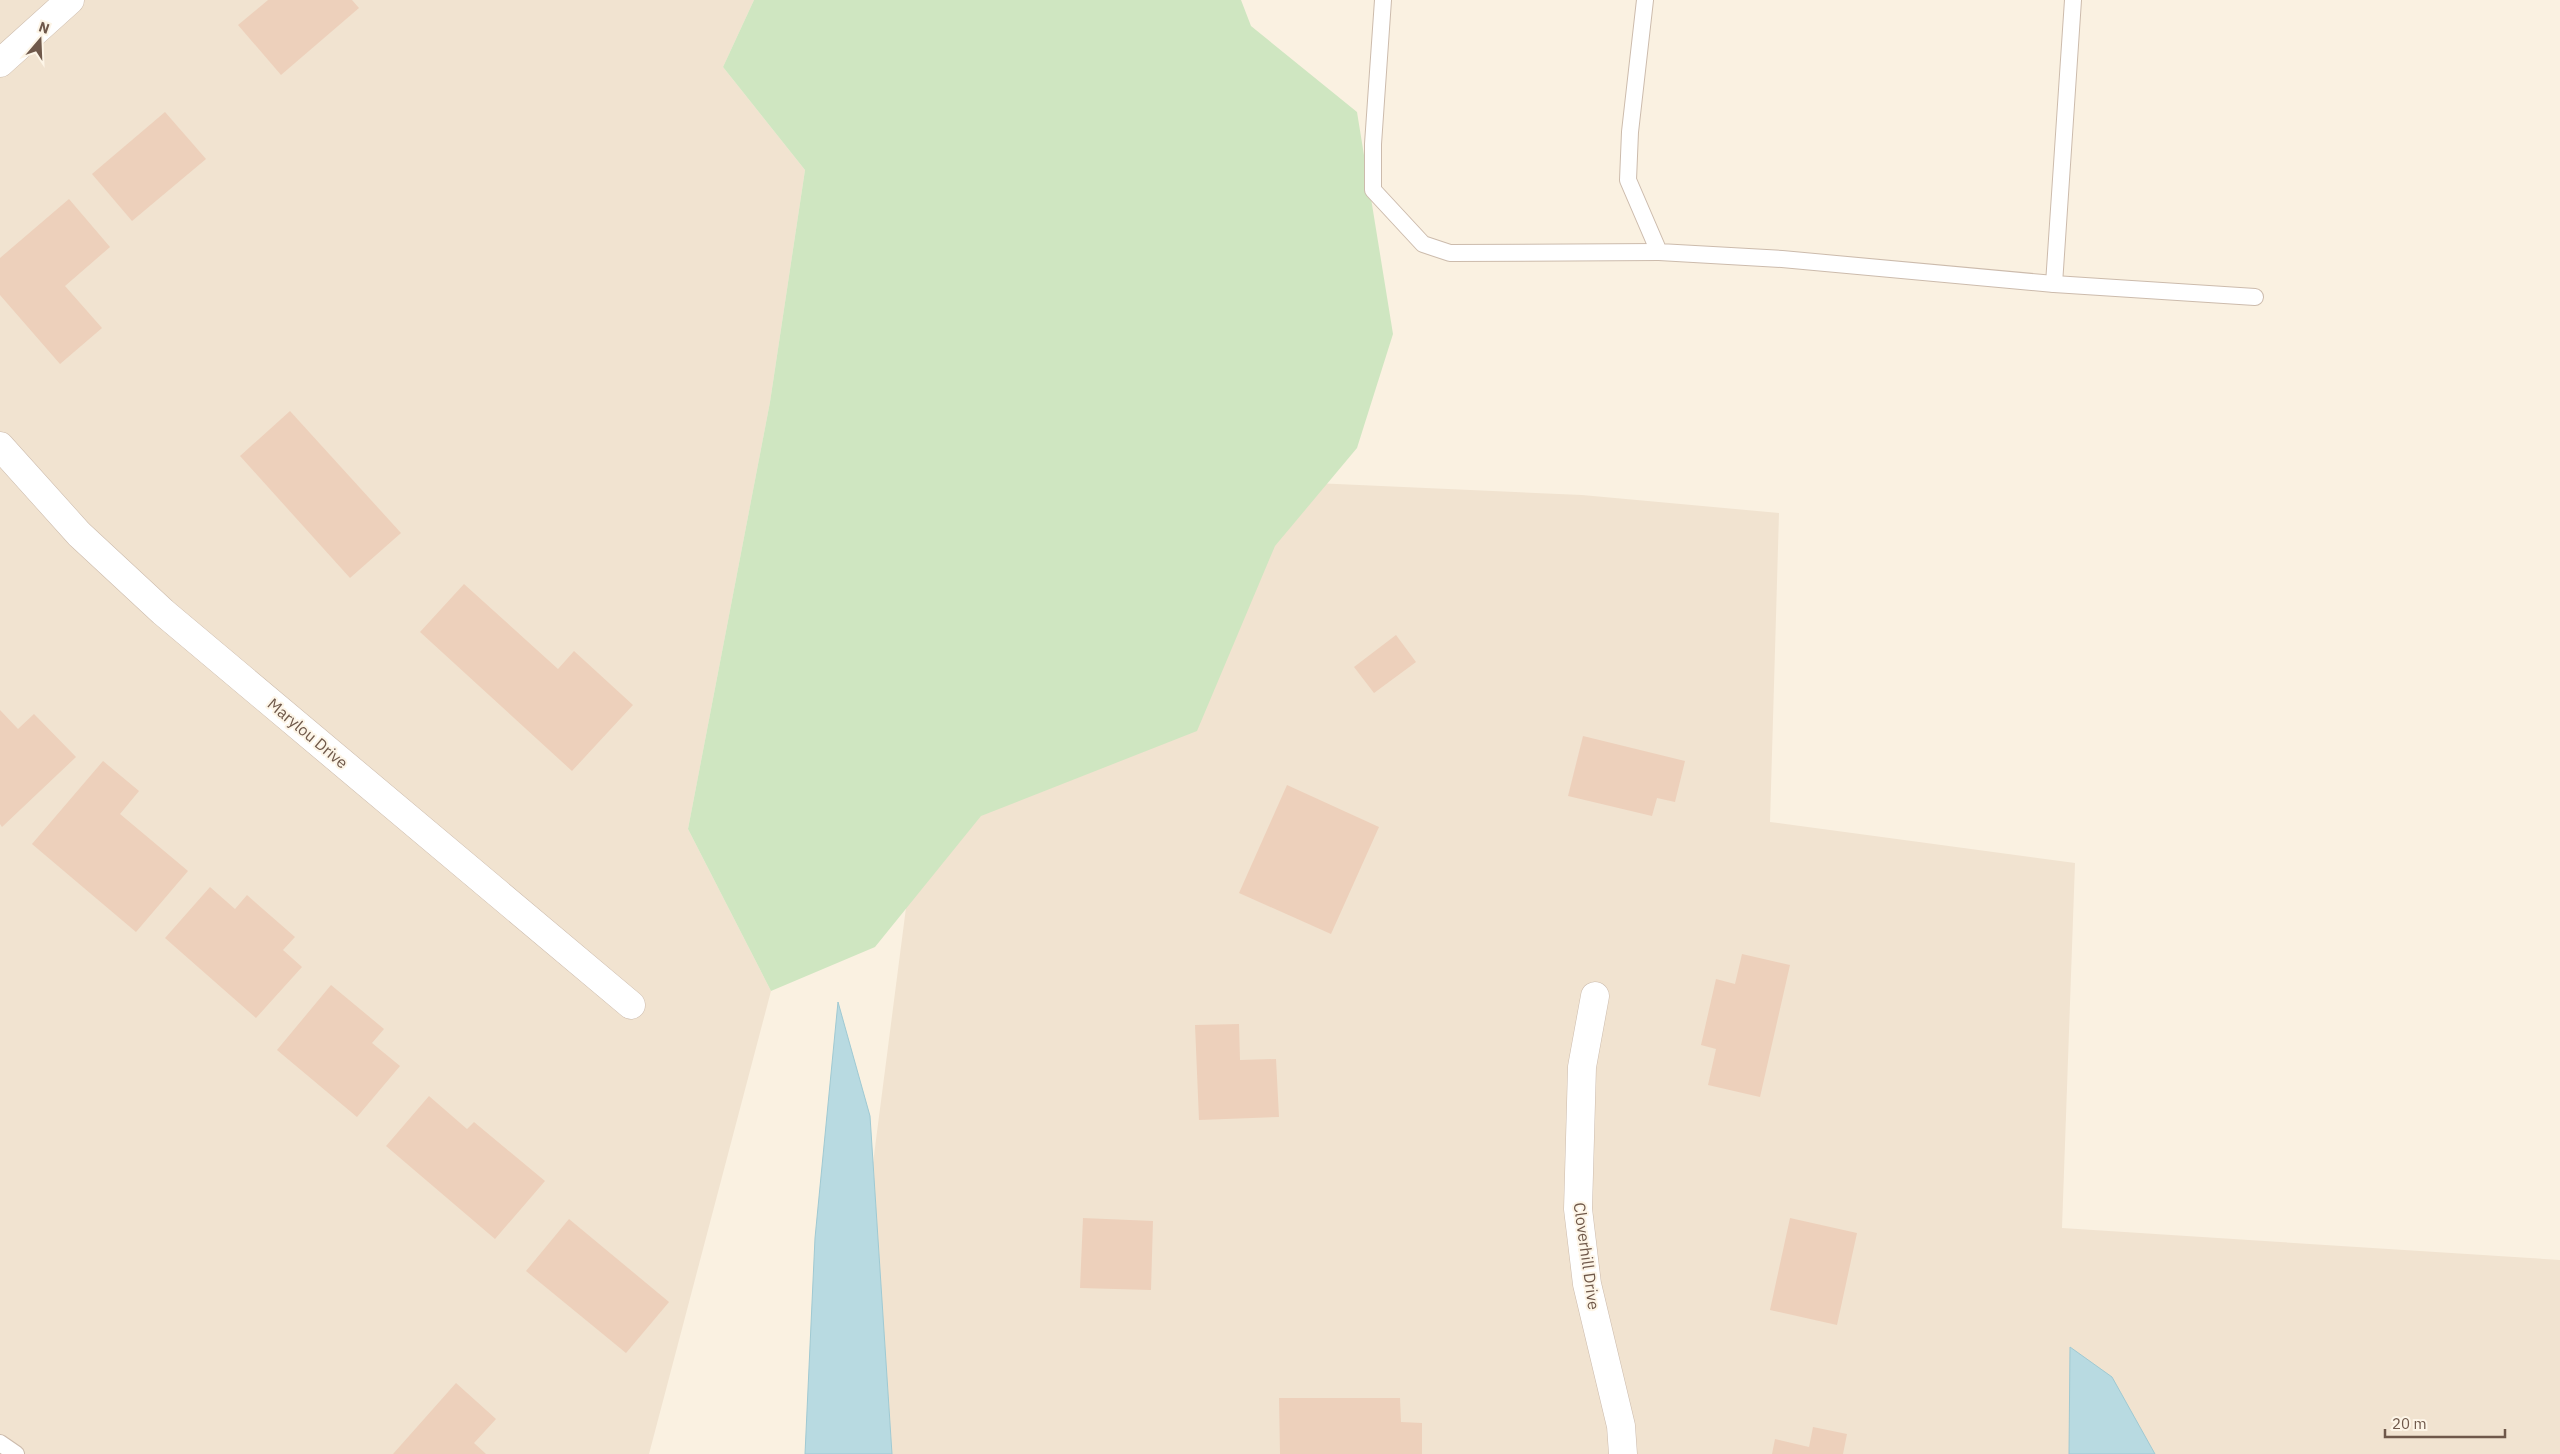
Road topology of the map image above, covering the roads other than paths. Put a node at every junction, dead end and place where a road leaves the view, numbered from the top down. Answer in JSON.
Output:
{"nodes":[{"id":1,"x":70,"y":0,"type":"edge"},
{"id":2,"x":1383,"y":0,"type":"edge"},
{"id":3,"x":1645,"y":0,"type":"edge"},
{"id":4,"x":2073,"y":0,"type":"edge"},
{"id":5,"x":0,"y":64,"type":"edge"},
{"id":6,"x":1659,"y":252,"type":"junction"},
{"id":7,"x":2054,"y":284,"type":"junction"},
{"id":8,"x":2255,"y":297,"type":"dead end"},
{"id":9,"x":0,"y":446,"type":"edge"},
{"id":10,"x":1595,"y":996,"type":"dead end"},
{"id":11,"x":631,"y":1005,"type":"dead end"},
{"id":12,"x":0,"y":1443,"type":"edge"},
{"id":13,"x":16,"y":1454,"type":"edge"},
{"id":14,"x":1623,"y":1454,"type":"edge"}],
"edges":[{"from":1,"to":5,"type":"street"},
{"from":2,"to":6,"type":"lane"},
{"from":3,"to":6,"type":"lane"},
{"from":4,"to":7,"type":"lane"},
{"from":6,"to":7,"type":"lane"},
{"from":7,"to":8,"type":"lane"},
{"from":9,"to":11,"type":"street","name":"Marylou Drive"},
{"from":10,"to":14,"type":"street","name":"Cloverhill Drive"},
{"from":12,"to":13,"type":"lane"}]}
